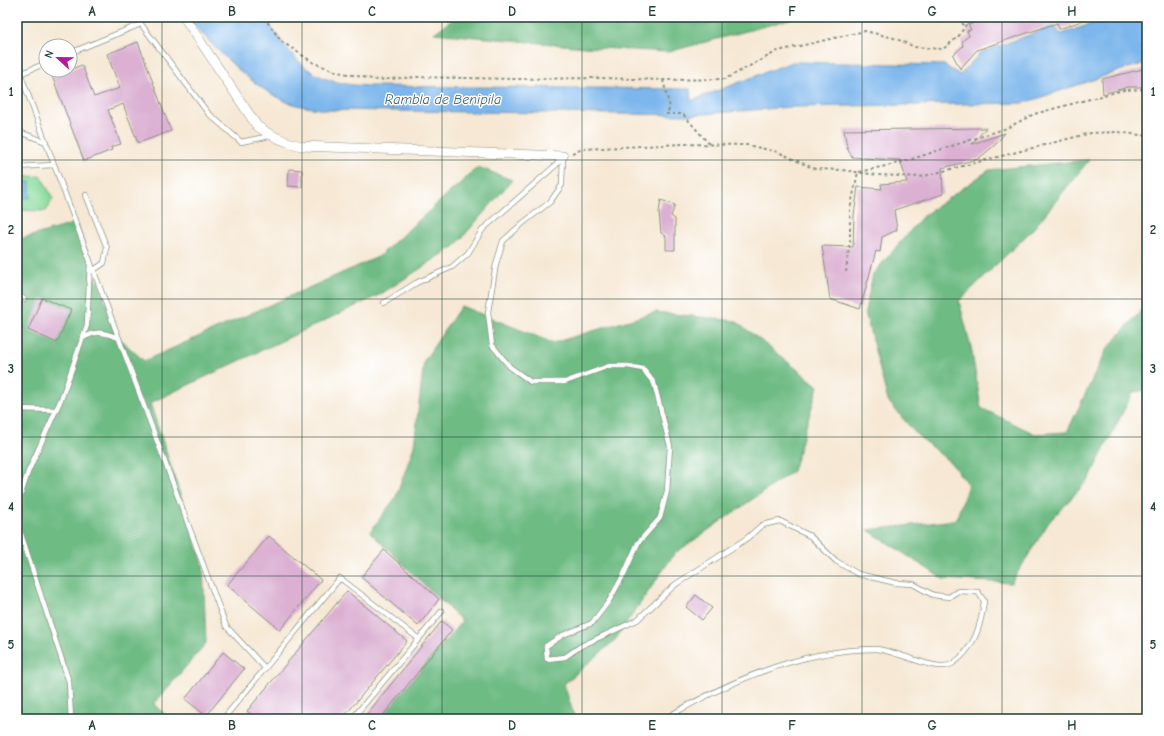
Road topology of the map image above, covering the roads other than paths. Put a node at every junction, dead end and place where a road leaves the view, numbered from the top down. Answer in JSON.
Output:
{"nodes":[{"id":1,"x":184,"y":17,"type":"edge"},
{"id":2,"x":78,"y":50,"type":"edge"},
{"id":3,"x":17,"y":65,"type":"edge"},
{"id":4,"x":38,"y":66,"type":"edge"},
{"id":5,"x":20,"y":74,"type":"junction"},
{"id":6,"x":17,"y":131,"type":"edge"},
{"id":7,"x":270,"y":136,"type":"junction"},
{"id":8,"x":46,"y":142,"type":"junction"},
{"id":9,"x":563,"y":156,"type":"junction"},
{"id":10,"x":54,"y":165,"type":"junction"},
{"id":11,"x":17,"y":167,"type":"edge"},
{"id":12,"x":86,"y":195,"type":"dead end"},
{"id":13,"x":90,"y":260,"type":"junction"},
{"id":14,"x":94,"y":270,"type":"junction"},
{"id":15,"x":17,"y":295,"type":"edge"},
{"id":16,"x":24,"y":299,"type":"dead end"},
{"id":17,"x":384,"y":303,"type":"dead end"},
{"id":18,"x":119,"y":338,"type":"junction"},
{"id":19,"x":82,"y":339,"type":"junction"},
{"id":20,"x":17,"y":409,"type":"edge"},
{"id":21,"x":57,"y":410,"type":"junction"},
{"id":22,"x":442,"y":611,"type":"dead end"},
{"id":23,"x":419,"y":639,"type":"junction"},
{"id":24,"x":265,"y":668,"type":"junction"},
{"id":25,"x":71,"y":719,"type":"edge"},
{"id":26,"x":223,"y":719,"type":"edge"},
{"id":27,"x":352,"y":719,"type":"edge"},
{"id":28,"x":664,"y":719,"type":"edge"}],
"edges":[{"from":1,"to":7,"type":"street"},
{"from":2,"to":7,"type":"lane"},
{"from":3,"to":5,"type":"lane"},
{"from":4,"to":5,"type":"lane"},
{"from":5,"to":8,"type":"lane"},
{"from":6,"to":8,"type":"lane"},
{"from":7,"to":9,"type":"street"},
{"from":8,"to":10,"type":"lane"},
{"from":9,"to":17,"type":"lane"},
{"from":9,"to":28,"type":"lane"},
{"from":10,"to":11,"type":"lane"},
{"from":10,"to":13,"type":"lane"},
{"from":12,"to":14,"type":"lane"},
{"from":13,"to":14,"type":"lane"},
{"from":13,"to":19,"type":"lane"},
{"from":14,"to":18,"type":"lane"},
{"from":15,"to":16,"type":"lane"},
{"from":18,"to":19,"type":"lane"},
{"from":18,"to":24,"type":"lane"},
{"from":19,"to":21,"type":"lane"},
{"from":20,"to":21,"type":"lane"},
{"from":21,"to":25,"type":"lane"},
{"from":22,"to":23,"type":"lane"},
{"from":23,"to":24,"type":"lane"},
{"from":23,"to":27,"type":"lane"},
{"from":24,"to":26,"type":"lane"}]}
